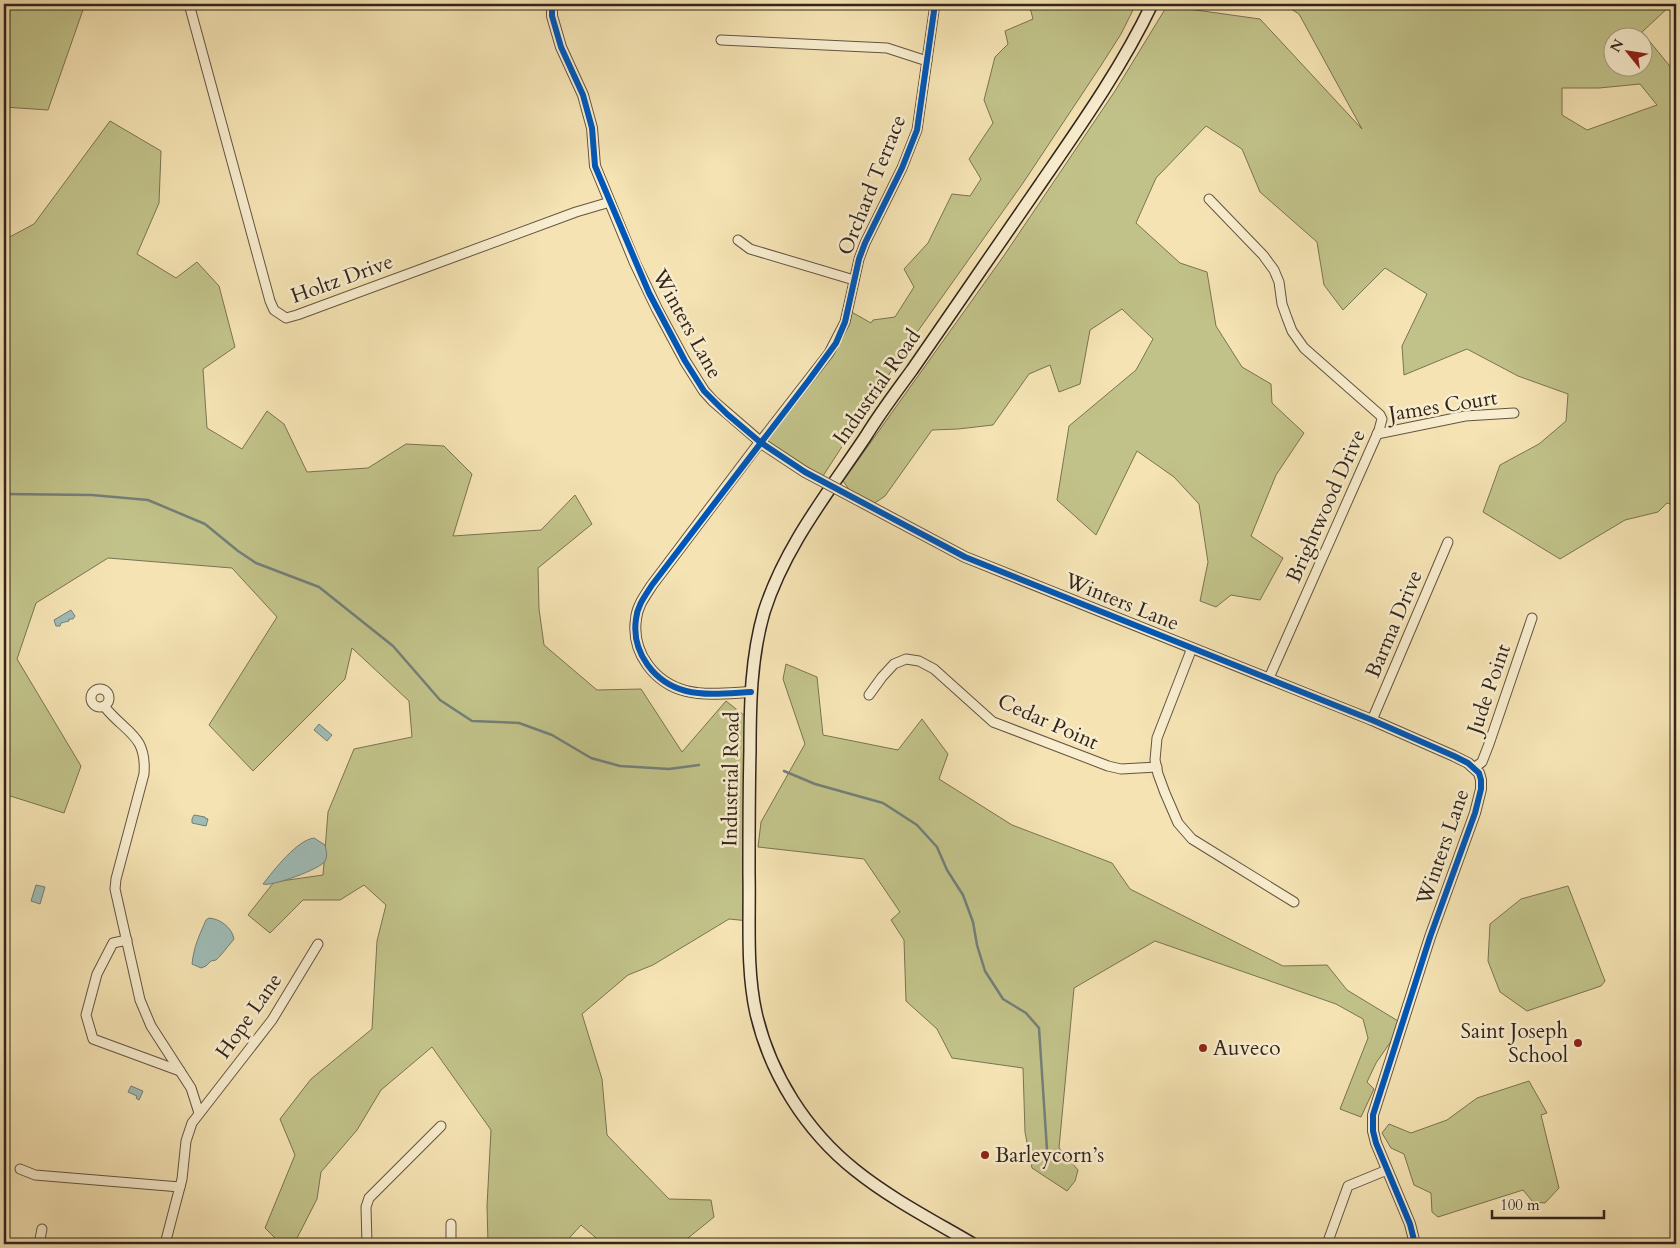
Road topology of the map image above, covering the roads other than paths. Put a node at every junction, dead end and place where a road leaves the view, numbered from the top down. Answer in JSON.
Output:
{"nodes":[{"id":1,"x":189,"y":4,"type":"edge"},
{"id":2,"x":552,"y":4,"type":"edge"},
{"id":3,"x":935,"y":4,"type":"edge"},
{"id":4,"x":1152,"y":4,"type":"edge"},
{"id":5,"x":720,"y":40,"type":"dead end"},
{"id":6,"x":928,"y":61,"type":"junction"},
{"id":7,"x":1209,"y":199,"type":"dead end"},
{"id":8,"x":610,"y":202,"type":"junction"},
{"id":9,"x":738,"y":240,"type":"dead end"},
{"id":10,"x":854,"y":280,"type":"junction"},
{"id":11,"x":1514,"y":413,"type":"dead end"},
{"id":12,"x":1377,"y":434,"type":"junction"},
{"id":13,"x":760,"y":442,"type":"junction"},
{"id":14,"x":1448,"y":542,"type":"dead end"},
{"id":15,"x":1532,"y":618,"type":"dead end"},
{"id":16,"x":1192,"y":648,"type":"junction"},
{"id":17,"x":1269,"y":678,"type":"junction"},
{"id":18,"x":751,"y":692,"type":"junction"},
{"id":19,"x":869,"y":695,"type":"dead end"},
{"id":20,"x":104,"y":706,"type":"dead end"},
{"id":21,"x":1372,"y":720,"type":"junction"},
{"id":22,"x":1156,"y":767,"type":"junction"},
{"id":23,"x":1474,"y":768,"type":"junction"},
{"id":24,"x":1294,"y":902,"type":"dead end"},
{"id":25,"x":127,"y":940,"type":"junction"},
{"id":26,"x":318,"y":944,"type":"dead end"},
{"id":27,"x":180,"y":1071,"type":"junction"},
{"id":28,"x":199,"y":1113,"type":"junction"},
{"id":29,"x":440,"y":1126,"type":"dead end"},
{"id":30,"x":20,"y":1169,"type":"dead end"},
{"id":31,"x":1387,"y":1170,"type":"junction"},
{"id":32,"x":180,"y":1188,"type":"junction"},
{"id":33,"x":452,"y":1224,"type":"dead end"},
{"id":34,"x":42,"y":1229,"type":"dead end"},
{"id":35,"x":39,"y":1244,"type":"edge"},
{"id":36,"x":165,"y":1244,"type":"edge"},
{"id":37,"x":367,"y":1244,"type":"edge"},
{"id":38,"x":451,"y":1244,"type":"edge"},
{"id":39,"x":973,"y":1244,"type":"edge"},
{"id":40,"x":1327,"y":1244,"type":"edge"},
{"id":41,"x":1415,"y":1244,"type":"edge"}],
"edges":[{"from":1,"to":8,"type":"street","name":"Holtz Drive"},
{"from":2,"to":8,"type":"street","name":"Winters Lane"},
{"from":3,"to":6,"type":"street","name":"Orchard Terrace"},
{"from":4,"to":18,"type":"main road","name":"Industrial Road"},
{"from":5,"to":6,"type":"street"},
{"from":6,"to":10,"type":"street","name":"Orchard Terrace"},
{"from":7,"to":12,"type":"street","name":"Brightwood Drive"},
{"from":8,"to":13,"type":"street","name":"Winters Lane"},
{"from":9,"to":10,"type":"street"},
{"from":10,"to":13,"type":"street","name":"Orchard Terrace"},
{"from":11,"to":12,"type":"street","name":"James Court"},
{"from":12,"to":17,"type":"street","name":"Brightwood Drive"},
{"from":13,"to":16,"type":"street","name":"Winters Lane","bridge":true},
{"from":13,"to":18,"type":"street"},
{"from":14,"to":21,"type":"street","name":"Barma Drive"},
{"from":15,"to":23,"type":"street","name":"Jude Point"},
{"from":16,"to":17,"type":"street","name":"Winters Lane"},
{"from":16,"to":22,"type":"street"},
{"from":17,"to":21,"type":"street","name":"Winters Lane"},
{"from":18,"to":39,"type":"main road","name":"Industrial Road"},
{"from":19,"to":22,"type":"street","name":"Cedar Point"},
{"from":20,"to":25,"type":"street"},
{"from":21,"to":23,"type":"street","name":"Winters Lane"},
{"from":22,"to":24,"type":"street"},
{"from":23,"to":31,"type":"street","name":"Winters Lane"},
{"from":25,"to":27,"type":"street"},
{"from":25,"to":27,"type":"street"},
{"from":26,"to":28,"type":"street","name":"Hope Lane"},
{"from":27,"to":28,"type":"street"},
{"from":28,"to":32,"type":"street","name":"Hope Lane"},
{"from":29,"to":37,"type":"street"},
{"from":30,"to":32,"type":"street"},
{"from":31,"to":40,"type":"street"},
{"from":31,"to":41,"type":"street","name":"Winters Lane"},
{"from":32,"to":36,"type":"street","name":"Hope Lane"},
{"from":33,"to":38,"type":"street"},
{"from":34,"to":35,"type":"street"}]}
